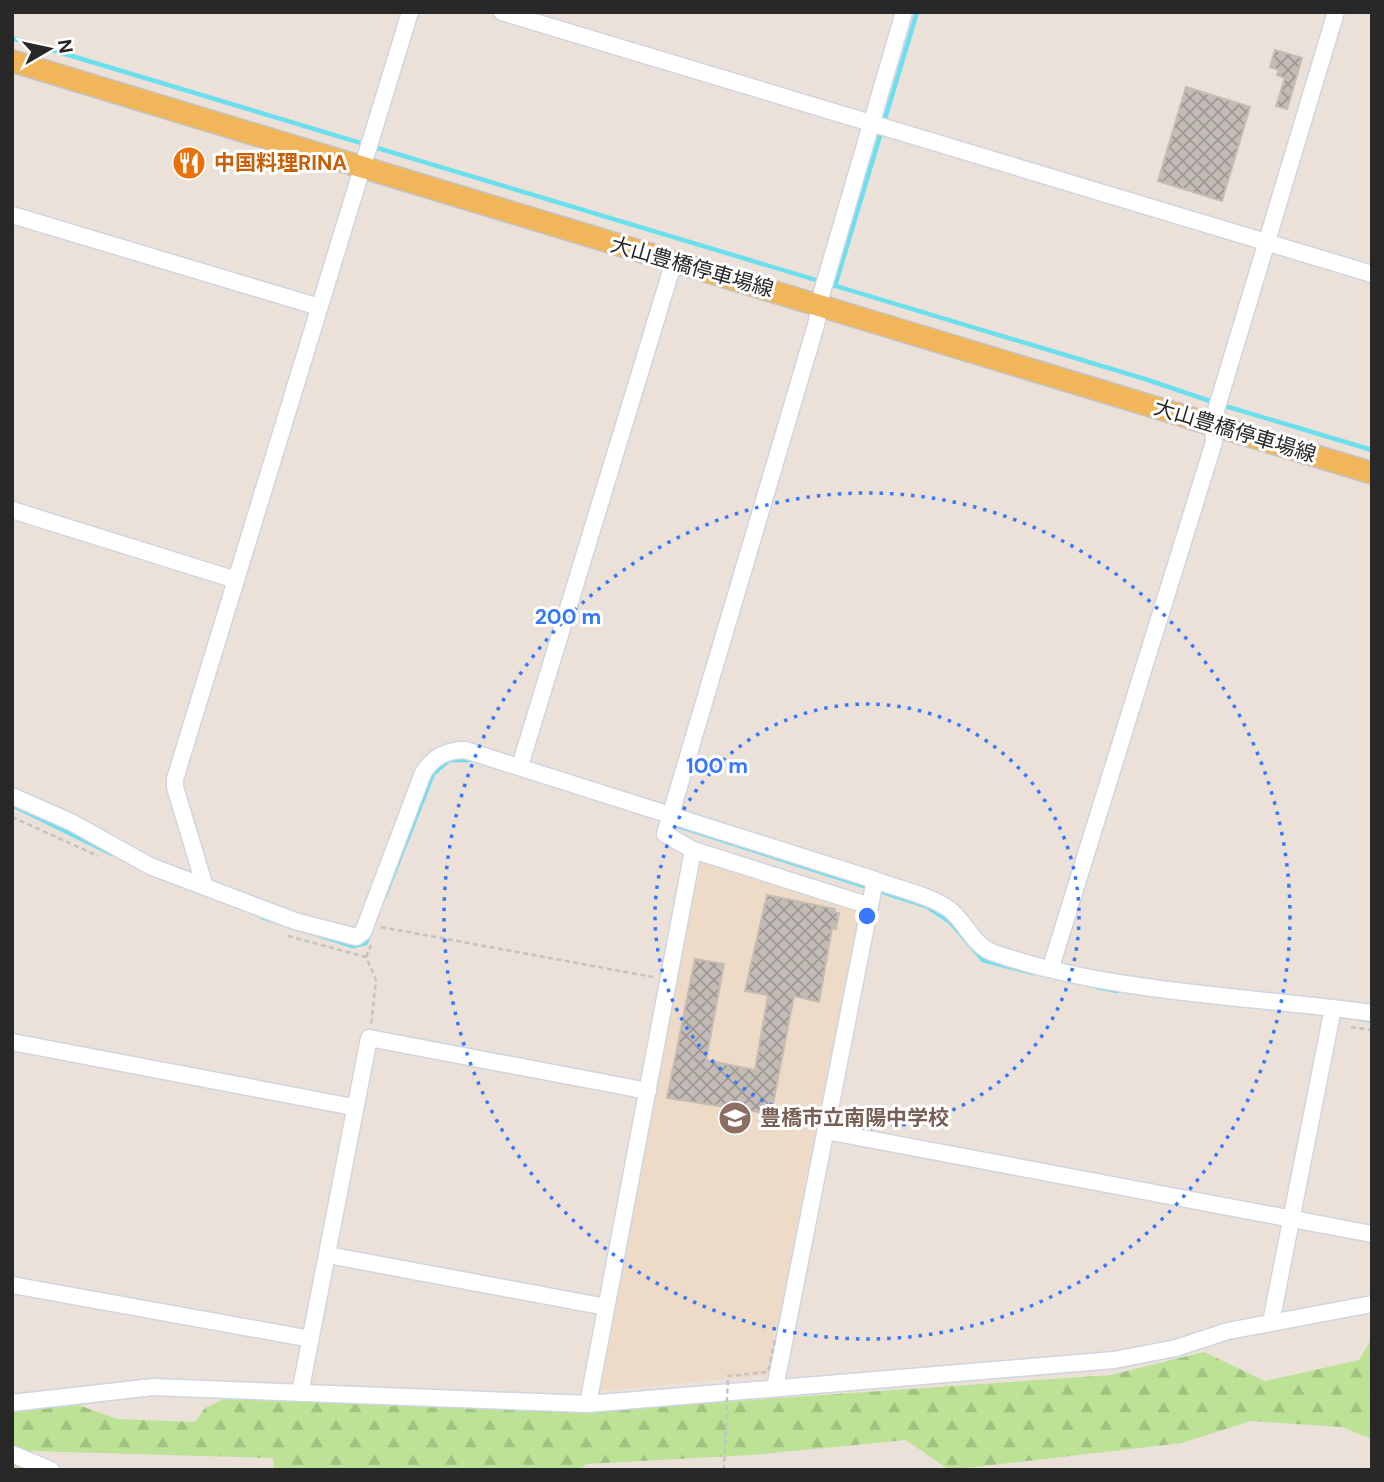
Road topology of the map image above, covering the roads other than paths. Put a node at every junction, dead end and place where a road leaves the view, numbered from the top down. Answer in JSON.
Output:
{"nodes":[{"id":1,"x":411,"y":12,"type":"edge"},
{"id":2,"x":502,"y":12,"type":"edge"},
{"id":3,"x":904,"y":12,"type":"edge"},
{"id":4,"x":1336,"y":12,"type":"edge"},
{"id":5,"x":12,"y":61,"type":"edge"},
{"id":6,"x":871,"y":125,"type":"junction"},
{"id":7,"x":362,"y":167,"type":"junction"},
{"id":8,"x":12,"y":215,"type":"edge"},
{"id":9,"x":1267,"y":242,"type":"junction"},
{"id":10,"x":674,"y":261,"type":"junction"},
{"id":11,"x":1372,"y":274,"type":"edge"},
{"id":12,"x":821,"y":298,"type":"junction"},
{"id":13,"x":319,"y":307,"type":"junction"},
{"id":14,"x":1217,"y":409,"type":"junction"},
{"id":15,"x":1372,"y":473,"type":"edge"},
{"id":16,"x":12,"y":510,"type":"edge"},
{"id":17,"x":236,"y":580,"type":"junction"},
{"id":18,"x":520,"y":766,"type":"junction"},
{"id":19,"x":12,"y":796,"type":"edge"},
{"id":20,"x":671,"y":814,"type":"junction"},
{"id":21,"x":693,"y":850,"type":"junction"},
{"id":22,"x":875,"y":880,"type":"junction"},
{"id":23,"x":205,"y":887,"type":"junction"},
{"id":24,"x":871,"y":902,"type":"junction"},
{"id":25,"x":1051,"y":967,"type":"junction"},
{"id":26,"x":1372,"y":1013,"type":"edge"},
{"id":27,"x":1332,"y":1014,"type":"junction"},
{"id":28,"x":12,"y":1042,"type":"edge"},
{"id":29,"x":649,"y":1091,"type":"junction"},
{"id":30,"x":354,"y":1107,"type":"junction"},
{"id":31,"x":826,"y":1131,"type":"junction"},
{"id":32,"x":1292,"y":1220,"type":"junction"},
{"id":33,"x":1372,"y":1234,"type":"edge"},
{"id":34,"x":328,"y":1255,"type":"junction"},
{"id":35,"x":12,"y":1285,"type":"edge"},
{"id":36,"x":1372,"y":1304,"type":"edge"},
{"id":37,"x":606,"y":1307,"type":"junction"},
{"id":38,"x":1271,"y":1322,"type":"junction"},
{"id":39,"x":311,"y":1339,"type":"junction"},
{"id":40,"x":775,"y":1388,"type":"junction"},
{"id":41,"x":300,"y":1393,"type":"junction"},
{"id":42,"x":12,"y":1403,"type":"edge"},
{"id":43,"x":588,"y":1404,"type":"junction"},
{"id":44,"x":12,"y":1454,"type":"edge"},
{"id":45,"x":51,"y":1470,"type":"edge"}],
"edges":[{"from":1,"to":7,"type":"street"},
{"from":2,"to":6,"type":"street"},
{"from":3,"to":6,"type":"street"},
{"from":4,"to":9,"type":"street"},
{"from":5,"to":7,"type":"main road","name":"大山豊橋停車場線"},
{"from":6,"to":9,"type":"street"},
{"from":6,"to":12,"type":"street"},
{"from":7,"to":10,"type":"main road","name":"大山豊橋停車場線"},
{"from":7,"to":13,"type":"street"},
{"from":8,"to":13,"type":"street"},
{"from":9,"to":11,"type":"street"},
{"from":9,"to":14,"type":"street"},
{"from":10,"to":12,"type":"main road","name":"大山豊橋停車場線"},
{"from":10,"to":18,"type":"street"},
{"from":12,"to":14,"type":"main road","name":"大山豊橋停車場線"},
{"from":12,"to":20,"type":"street"},
{"from":13,"to":17,"type":"street"},
{"from":14,"to":15,"type":"main road","name":"大山豊橋停車場線"},
{"from":14,"to":25,"type":"street"},
{"from":16,"to":17,"type":"street"},
{"from":17,"to":23,"type":"street"},
{"from":18,"to":20,"type":"street"},
{"from":18,"to":23,"type":"street"},
{"from":19,"to":23,"type":"street"},
{"from":20,"to":21,"type":"street"},
{"from":20,"to":22,"type":"street"},
{"from":21,"to":24,"type":"street"},
{"from":21,"to":29,"type":"street"},
{"from":22,"to":24,"type":"street"},
{"from":22,"to":25,"type":"street"},
{"from":24,"to":31,"type":"street"},
{"from":25,"to":27,"type":"street"},
{"from":26,"to":27,"type":"street"},
{"from":27,"to":32,"type":"street"},
{"from":28,"to":30,"type":"street"},
{"from":29,"to":30,"type":"street"},
{"from":29,"to":37,"type":"street"},
{"from":30,"to":34,"type":"street"},
{"from":31,"to":32,"type":"street"},
{"from":31,"to":40,"type":"street"},
{"from":32,"to":33,"type":"street"},
{"from":32,"to":38,"type":"street"},
{"from":34,"to":37,"type":"street"},
{"from":34,"to":39,"type":"street"},
{"from":35,"to":39,"type":"street"},
{"from":36,"to":38,"type":"street"},
{"from":37,"to":43,"type":"street"},
{"from":38,"to":40,"type":"street"},
{"from":39,"to":41,"type":"street"},
{"from":40,"to":43,"type":"street"},
{"from":41,"to":42,"type":"street"},
{"from":41,"to":43,"type":"street"},
{"from":44,"to":45,"type":"street"}]}
